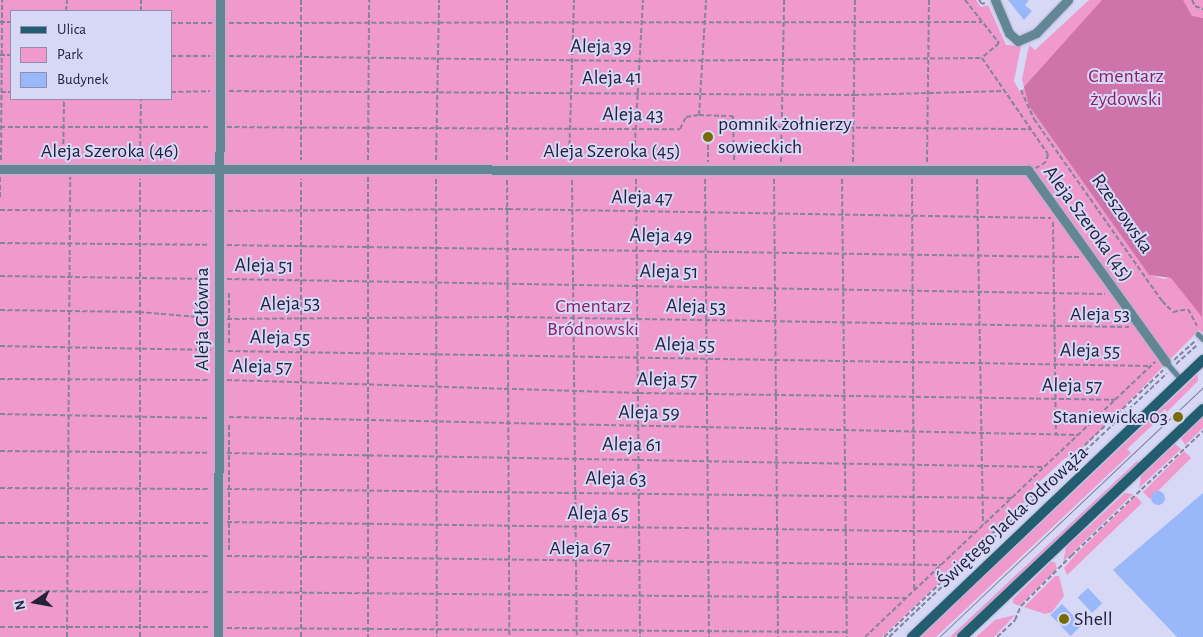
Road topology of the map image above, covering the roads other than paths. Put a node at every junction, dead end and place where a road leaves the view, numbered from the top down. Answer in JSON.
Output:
{"nodes":[{"id":1,"x":220,"y":0,"type":"edge"},
{"id":2,"x":995,"y":0,"type":"edge"},
{"id":3,"x":1068,"y":0,"type":"edge"},
{"id":4,"x":220,"y":167,"type":"junction"},
{"id":5,"x":230,"y":168,"type":"joint"},
{"id":6,"x":0,"y":169,"type":"edge"},
{"id":7,"x":1203,"y":360,"type":"edge"},
{"id":8,"x":1167,"y":363,"type":"joint"},
{"id":9,"x":1182,"y":380,"type":"junction"},
{"id":10,"x":1203,"y":409,"type":"edge"},
{"id":11,"x":218,"y":637,"type":"edge"},
{"id":12,"x":912,"y":637,"type":"edge"},
{"id":13,"x":962,"y":637,"type":"edge"}],
"edges":[{"from":1,"to":4,"type":"street","name":"Aleja Główna"},
{"from":2,"to":3,"type":"street"},
{"from":4,"to":5,"type":"street","name":"Aleja Szeroka (46)"},
{"from":4,"to":6,"type":"street","name":"Aleja Szeroka (46)"},
{"from":4,"to":11,"type":"street","name":"Aleja Główna"},
{"from":5,"to":8,"type":"street","name":"Aleja Szeroka (45)"},
{"from":7,"to":9,"type":"main road","name":"Świętego Jacka Odrowąża"},
{"from":8,"to":9,"type":"lane"},
{"from":9,"to":12,"type":"main road","name":"Świętego Jacka Odrowąża"},
{"from":10,"to":13,"type":"main road"}]}
